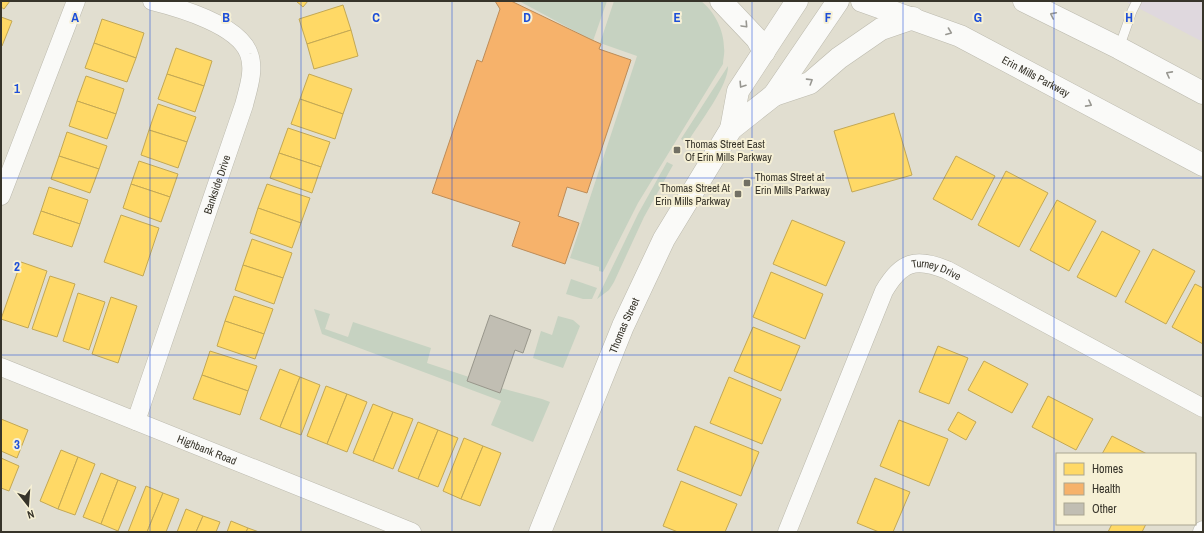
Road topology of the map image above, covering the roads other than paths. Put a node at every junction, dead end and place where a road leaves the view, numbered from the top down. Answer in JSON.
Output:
{"nodes":[{"id":1,"x":76,"y":1,"type":"edge"},
{"id":2,"x":152,"y":1,"type":"edge"},
{"id":3,"x":721,"y":1,"type":"edge"},
{"id":4,"x":797,"y":1,"type":"edge"},
{"id":5,"x":838,"y":1,"type":"edge"},
{"id":6,"x":862,"y":1,"type":"edge"},
{"id":7,"x":1024,"y":1,"type":"edge"},
{"id":8,"x":1137,"y":1,"type":"edge"},
{"id":9,"x":913,"y":18,"type":"junction"},
{"id":10,"x":1119,"y":48,"type":"junction"},
{"id":11,"x":764,"y":52,"type":"junction"},
{"id":12,"x":1203,"y":92,"type":"edge"},
{"id":13,"x":774,"y":95,"type":"junction"},
{"id":14,"x":731,"y":129,"type":"junction"},
{"id":15,"x":1203,"y":165,"type":"edge"},
{"id":16,"x":1,"y":196,"type":"edge"},
{"id":17,"x":1,"y":367,"type":"edge"},
{"id":18,"x":1203,"y":408,"type":"edge"},
{"id":19,"x":136,"y":421,"type":"junction"},
{"id":20,"x":412,"y":532,"type":"edge"},
{"id":21,"x":540,"y":532,"type":"edge"},
{"id":22,"x":787,"y":532,"type":"edge"}],
"edges":[{"from":1,"to":16,"type":"street"},
{"from":2,"to":19,"type":"street","name":"Bankside Drive"},
{"from":3,"to":11,"type":"street","one_way":true},
{"from":4,"to":11,"type":"street","name":"Thomas Street"},
{"from":5,"to":13,"type":"street","name":"Thomas Street"},
{"from":6,"to":9,"type":"street","name":"Erin Mills Parkway"},
{"from":10,"to":7,"type":"street","one_way":true},
{"from":8,"to":10,"type":"lane"},
{"from":13,"to":9,"type":"street","one_way":true},
{"from":9,"to":15,"type":"street","name":"Erin Mills Parkway","one_way":true},
{"from":12,"to":10,"type":"street","one_way":true},
{"from":11,"to":14,"type":"street","name":"Thomas Street","one_way":true},
{"from":13,"to":14,"type":"street","name":"Thomas Street"},
{"from":14,"to":21,"type":"street","name":"Thomas Street"},
{"from":17,"to":19,"type":"street","name":"Highbank Road"},
{"from":18,"to":22,"type":"street","name":"Turney Drive"},
{"from":19,"to":20,"type":"street","name":"Highbank Road"}]}
